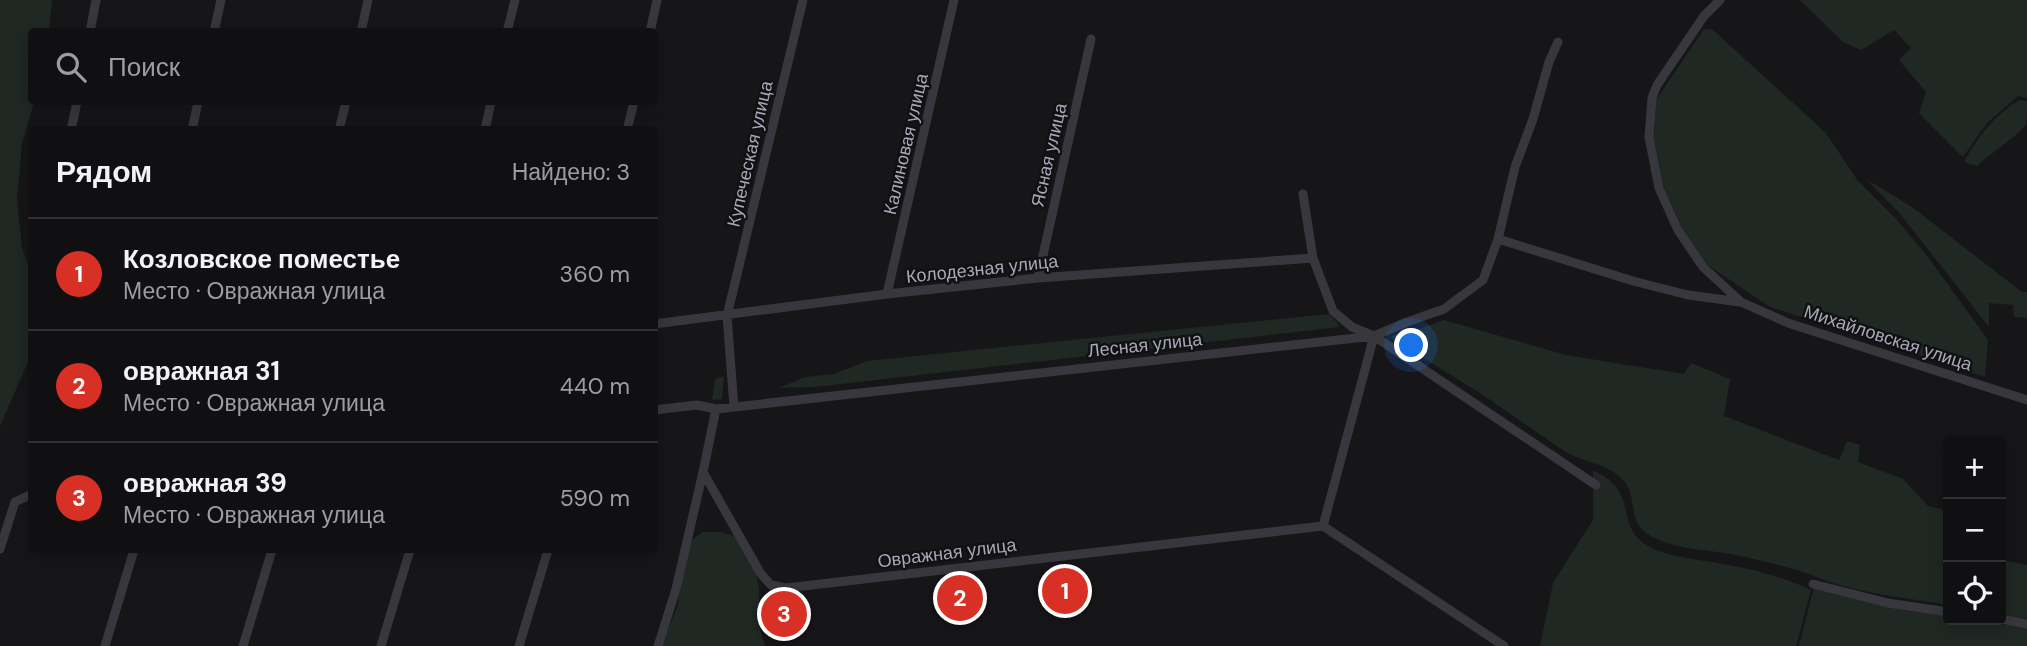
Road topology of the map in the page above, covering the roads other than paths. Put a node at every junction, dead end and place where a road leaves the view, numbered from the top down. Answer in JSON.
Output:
{"nodes":[{"id":1,"x":96,"y":0,"type":"edge"},
{"id":2,"x":221,"y":0,"type":"edge"},
{"id":3,"x":368,"y":0,"type":"edge"},
{"id":4,"x":515,"y":0,"type":"edge"},
{"id":5,"x":657,"y":0,"type":"edge"},
{"id":6,"x":803,"y":0,"type":"edge"},
{"id":7,"x":954,"y":0,"type":"edge"},
{"id":8,"x":1720,"y":0,"type":"edge"},
{"id":9,"x":91,"y":28,"type":"edge"},
{"id":10,"x":215,"y":28,"type":"edge"},
{"id":11,"x":362,"y":28,"type":"edge"},
{"id":12,"x":508,"y":28,"type":"edge"},
{"id":13,"x":651,"y":28,"type":"edge"},
{"id":14,"x":1091,"y":38,"type":"dead end"},
{"id":15,"x":1558,"y":42,"type":"dead end"},
{"id":16,"x":76,"y":105,"type":"edge"},
{"id":17,"x":197,"y":105,"type":"edge"},
{"id":18,"x":345,"y":105,"type":"edge"},
{"id":19,"x":490,"y":105,"type":"edge"},
{"id":20,"x":633,"y":105,"type":"edge"},
{"id":21,"x":72,"y":126,"type":"edge"},
{"id":22,"x":193,"y":126,"type":"edge"},
{"id":23,"x":341,"y":126,"type":"edge"},
{"id":24,"x":486,"y":126,"type":"edge"},
{"id":25,"x":629,"y":126,"type":"edge"},
{"id":26,"x":1303,"y":194,"type":"dead end"},
{"id":27,"x":1498,"y":239,"type":"junction"},
{"id":28,"x":1313,"y":258,"type":"junction"},
{"id":29,"x":1038,"y":278,"type":"junction"},
{"id":30,"x":887,"y":294,"type":"junction"},
{"id":31,"x":1741,"y":302,"type":"junction"},
{"id":32,"x":727,"y":316,"type":"junction"},
{"id":33,"x":658,"y":324,"type":"edge"},
{"id":34,"x":1374,"y":336,"type":"junction"},
{"id":35,"x":2027,"y":400,"type":"edge"},
{"id":36,"x":734,"y":407,"type":"junction"},
{"id":37,"x":716,"y":409,"type":"junction"},
{"id":38,"x":658,"y":410,"type":"edge"},
{"id":39,"x":703,"y":472,"type":"junction"},
{"id":40,"x":1596,"y":485,"type":"dead end"},
{"id":41,"x":28,"y":496,"type":"edge"},
{"id":42,"x":1323,"y":526,"type":"junction"},
{"id":43,"x":0,"y":549,"type":"edge"},
{"id":44,"x":133,"y":553,"type":"edge"},
{"id":45,"x":271,"y":553,"type":"edge"},
{"id":46,"x":409,"y":553,"type":"edge"},
{"id":47,"x":547,"y":553,"type":"edge"},
{"id":48,"x":1813,"y":584,"type":"dead end"},
{"id":49,"x":1943,"y":611,"type":"edge"},
{"id":50,"x":2006,"y":621,"type":"edge"},
{"id":51,"x":2027,"y":624,"type":"edge"},
{"id":52,"x":105,"y":646,"type":"edge"},
{"id":53,"x":243,"y":646,"type":"edge"},
{"id":54,"x":381,"y":646,"type":"edge"},
{"id":55,"x":519,"y":646,"type":"edge"},
{"id":56,"x":658,"y":646,"type":"edge"},
{"id":57,"x":1504,"y":646,"type":"edge"}],
"edges":[{"from":1,"to":9,"type":"street"},
{"from":2,"to":10,"type":"street"},
{"from":3,"to":11,"type":"street"},
{"from":4,"to":12,"type":"street"},
{"from":5,"to":13,"type":"street"},
{"from":6,"to":32,"type":"street","name":"Купеческая улица"},
{"from":7,"to":30,"type":"street","name":"Калиновая улица"},
{"from":8,"to":31,"type":"street","name":"Михайловская улица"},
{"from":14,"to":29,"type":"street","name":"Ясная улица"},
{"from":15,"to":27,"type":"street"},
{"from":16,"to":21,"type":"street"},
{"from":17,"to":22,"type":"street"},
{"from":18,"to":23,"type":"street"},
{"from":19,"to":24,"type":"street"},
{"from":20,"to":25,"type":"street"},
{"from":26,"to":28,"type":"street"},
{"from":27,"to":31,"type":"street","name":"Михайловская улица"},
{"from":27,"to":34,"type":"street"},
{"from":28,"to":29,"type":"street","name":"Колодезная улица"},
{"from":28,"to":34,"type":"street"},
{"from":29,"to":30,"type":"street","name":"Колодезная улица"},
{"from":30,"to":32,"type":"street","name":"Колодезная улица"},
{"from":31,"to":35,"type":"street","name":"Михайловская улица"},
{"from":32,"to":33,"type":"street","name":"Колодезная улица"},
{"from":32,"to":36,"type":"street","name":"Купеческая улица"},
{"from":34,"to":36,"type":"street","name":"Лесная улица"},
{"from":34,"to":40,"type":"street"},
{"from":34,"to":42,"type":"street"},
{"from":36,"to":37,"type":"street","name":"Лесная улица"},
{"from":37,"to":38,"type":"street","name":"Лесная улица"},
{"from":37,"to":39,"type":"street"},
{"from":39,"to":42,"type":"street","name":"Овражная улица"},
{"from":39,"to":56,"type":"street"},
{"from":41,"to":43,"type":"street"},
{"from":42,"to":57,"type":"street"},
{"from":44,"to":52,"type":"street"},
{"from":45,"to":53,"type":"street"},
{"from":46,"to":54,"type":"street"},
{"from":47,"to":55,"type":"street"},
{"from":48,"to":49,"type":"street"},
{"from":50,"to":51,"type":"street"}]}
